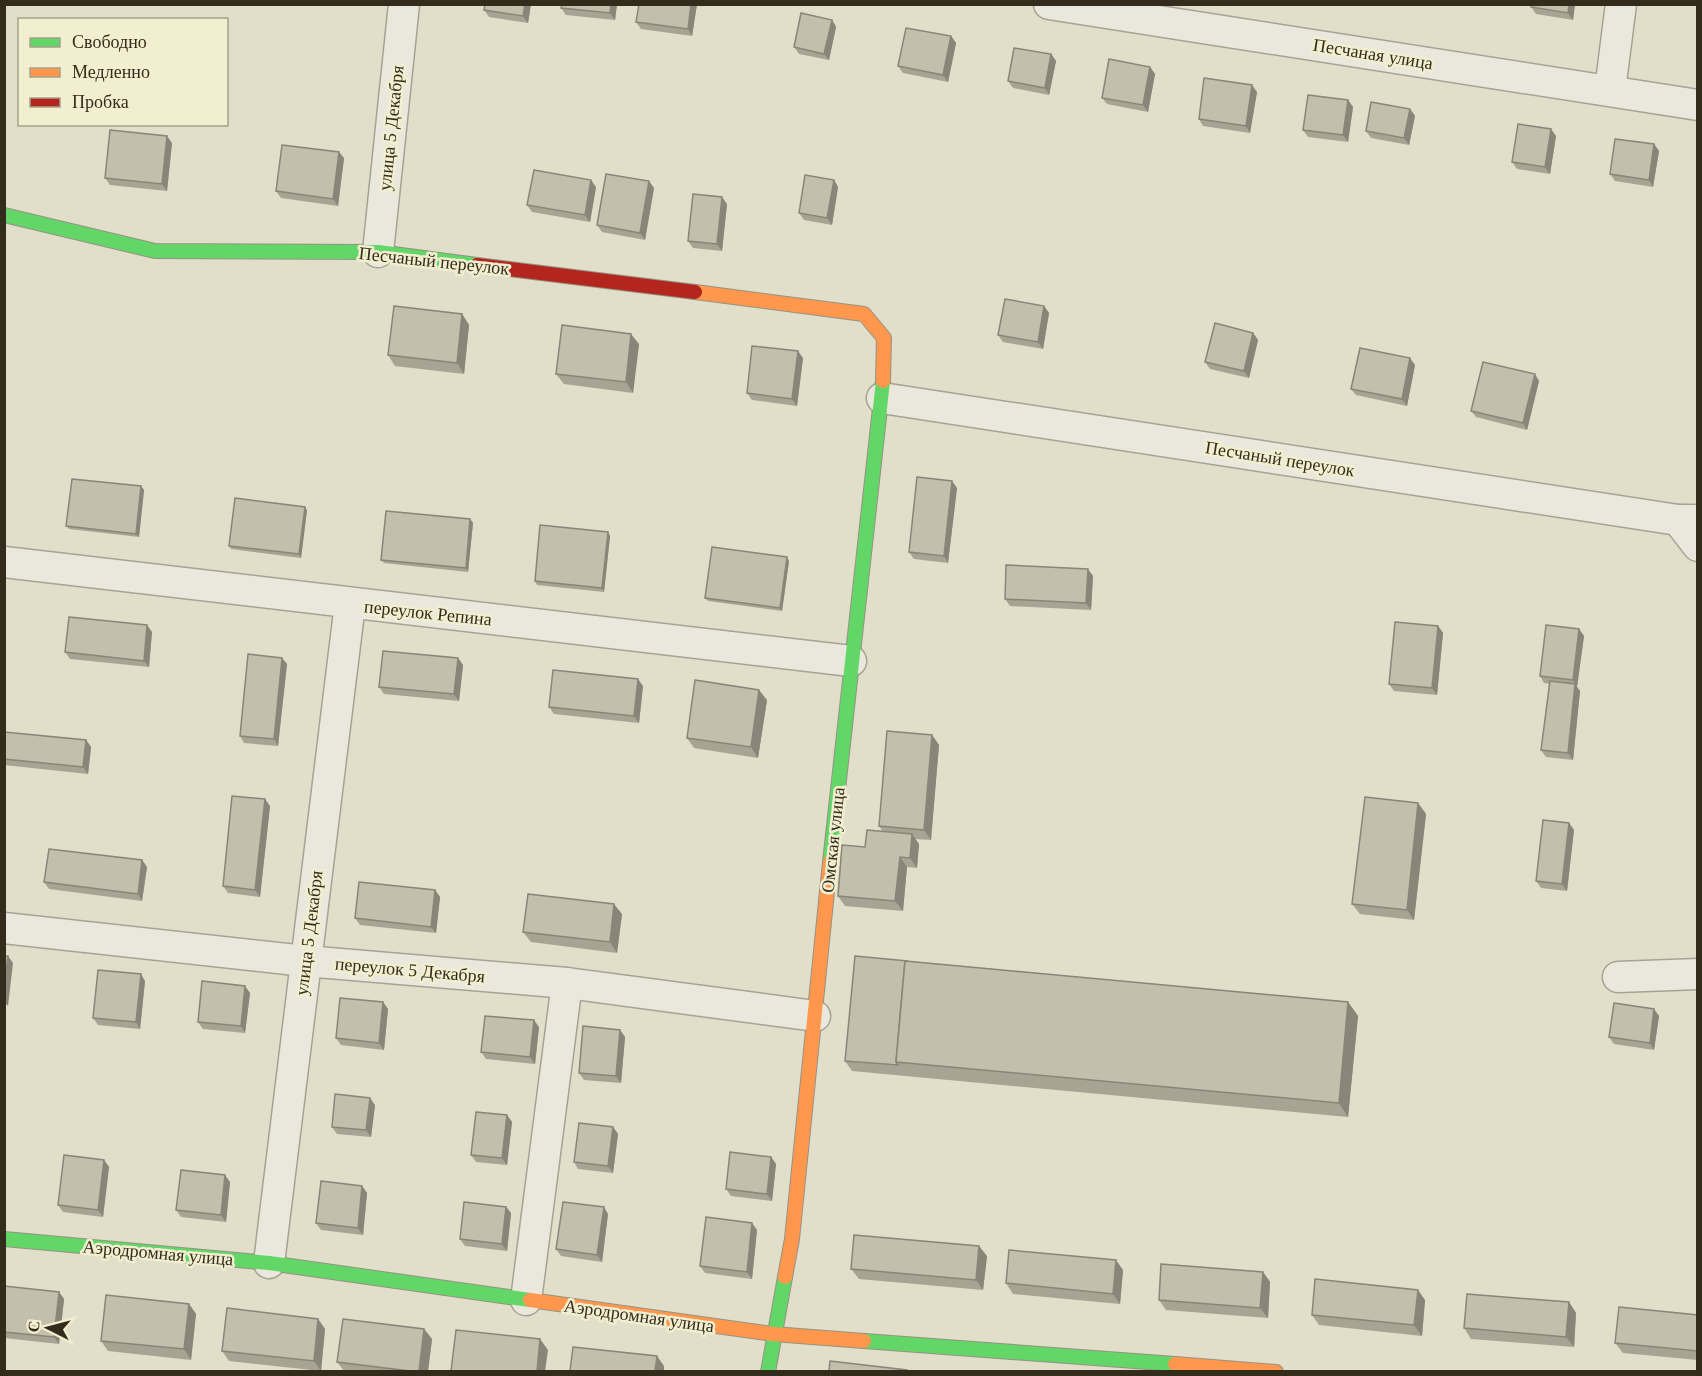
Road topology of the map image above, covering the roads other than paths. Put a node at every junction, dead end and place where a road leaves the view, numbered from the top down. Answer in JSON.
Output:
{"nodes":[{"id":1,"x":404,"y":4,"type":"edge"},
{"id":2,"x":1049,"y":4,"type":"edge"},
{"id":3,"x":1621,"y":4,"type":"edge"},
{"id":4,"x":1610,"y":90,"type":"junction"},
{"id":5,"x":1698,"y":105,"type":"edge"},
{"id":6,"x":4,"y":215,"type":"edge"},
{"id":7,"x":378,"y":252,"type":"junction"},
{"id":8,"x":864,"y":314,"type":"joint"},
{"id":9,"x":882,"y":398,"type":"junction"},
{"id":10,"x":1688,"y":520,"type":"edge"},
{"id":11,"x":1698,"y":546,"type":"edge"},
{"id":12,"x":4,"y":562,"type":"edge"},
{"id":13,"x":350,"y":604,"type":"junction"},
{"id":14,"x":852,"y":661,"type":"junction"},
{"id":15,"x":4,"y":928,"type":"edge"},
{"id":16,"x":305,"y":961,"type":"junction"},
{"id":17,"x":1698,"y":974,"type":"edge"},
{"id":18,"x":1618,"y":977,"type":"dead end"},
{"id":19,"x":567,"y":983,"type":"junction"},
{"id":20,"x":816,"y":1016,"type":"junction"},
{"id":21,"x":4,"y":1239,"type":"edge"},
{"id":22,"x":269,"y":1263,"type":"junction"},
{"id":23,"x":526,"y":1300,"type":"junction"},
{"id":24,"x":773,"y":1334,"type":"junction"},
{"id":25,"x":768,"y":1371,"type":"edge"},
{"id":26,"x":1276,"y":1371,"type":"edge"}],
"edges":[{"from":1,"to":7,"type":"street","name":"улица 5 Декабря"},
{"from":2,"to":4,"type":"street","name":"Песчаная улица"},
{"from":3,"to":4,"type":"street"},
{"from":4,"to":5,"type":"street","name":"Песчаная улица"},
{"from":6,"to":7,"type":"street","name":"Песчаный переулок"},
{"from":7,"to":8,"type":"street","name":"Песчаный переулок"},
{"from":8,"to":9,"type":"street","name":"Омская улица"},
{"from":9,"to":10,"type":"street","name":"Песчаный переулок"},
{"from":9,"to":14,"type":"street","name":"Омская улица"},
{"from":10,"to":11,"type":"street"},
{"from":12,"to":13,"type":"street","name":"переулок Репина"},
{"from":13,"to":14,"type":"street","name":"переулок Репина"},
{"from":13,"to":16,"type":"street","name":"улица 5 Декабря"},
{"from":14,"to":20,"type":"street","name":"Омская улица"},
{"from":15,"to":16,"type":"street","name":"переулок 5 Декабря"},
{"from":16,"to":19,"type":"street","name":"переулок 5 Декабря"},
{"from":16,"to":22,"type":"street","name":"улица 5 Декабря"},
{"from":17,"to":18,"type":"street"},
{"from":19,"to":20,"type":"street","name":"переулок 5 Декабря"},
{"from":19,"to":23,"type":"street"},
{"from":20,"to":24,"type":"street","name":"Омская улица"},
{"from":21,"to":22,"type":"street","name":"Аэродромная улица"},
{"from":22,"to":23,"type":"street","name":"Аэродромная улица"},
{"from":23,"to":24,"type":"street","name":"Аэродромная улица"},
{"from":24,"to":25,"type":"street","name":"Омская улица"},
{"from":24,"to":26,"type":"street","name":"Аэродромная улица"}]}
